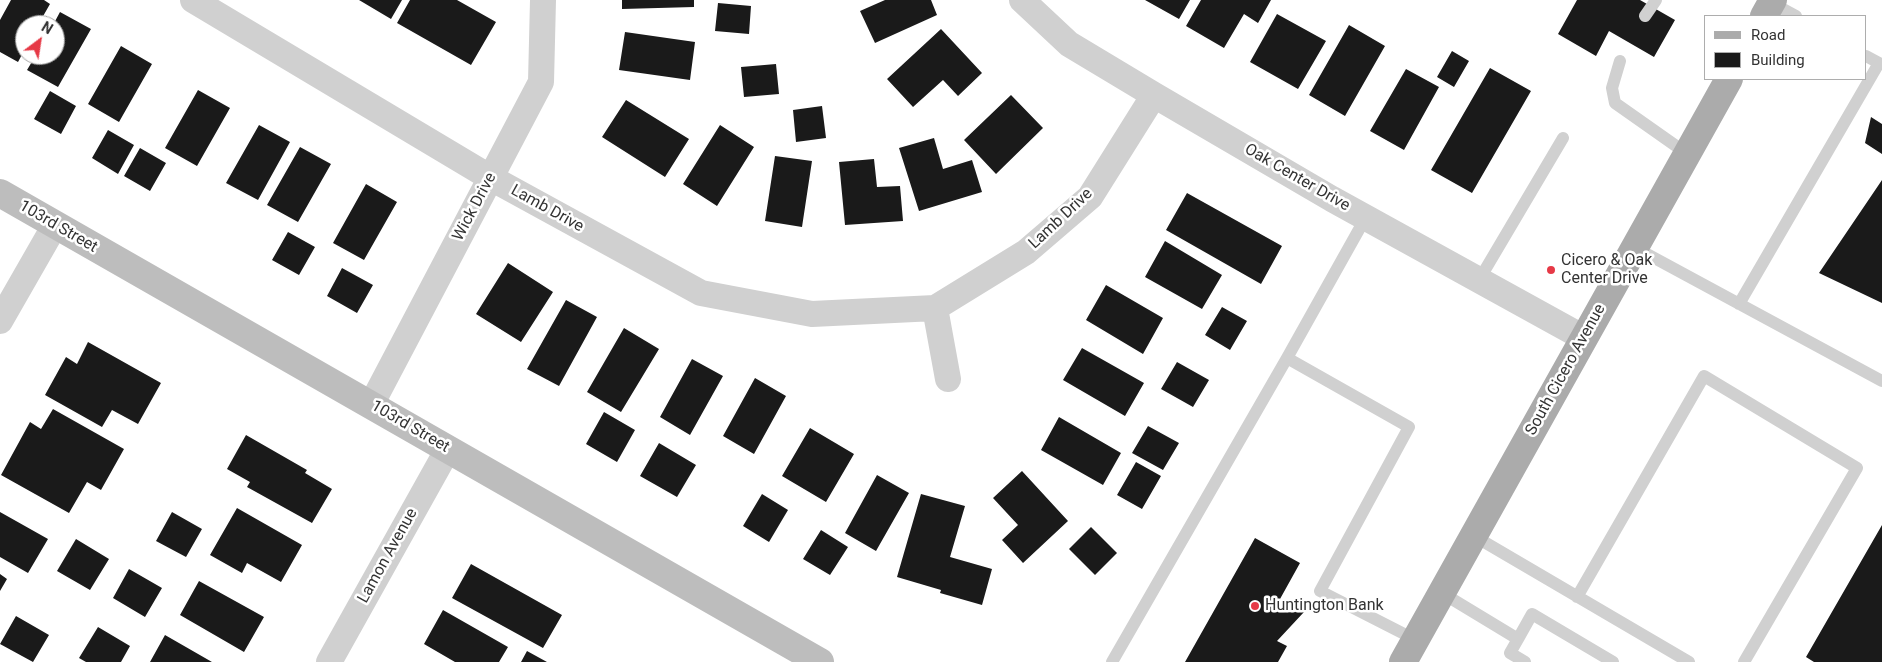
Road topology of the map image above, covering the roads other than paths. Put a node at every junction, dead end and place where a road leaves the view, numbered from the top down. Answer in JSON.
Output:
{"nodes":[{"id":1,"x":193,"y":0,"type":"edge"},
{"id":2,"x":543,"y":0,"type":"edge"},
{"id":3,"x":1022,"y":0,"type":"edge"},
{"id":4,"x":1656,"y":0,"type":"edge"},
{"id":5,"x":1768,"y":5,"type":"edge"},
{"id":6,"x":1793,"y":15,"type":"edge"},
{"id":7,"x":1645,"y":16,"type":"dead end"},
{"id":8,"x":1867,"y":57,"type":"edge"},
{"id":9,"x":1620,"y":61,"type":"dead end"},
{"id":10,"x":1727,"y":80,"type":"edge"},
{"id":11,"x":1154,"y":95,"type":"junction"},
{"id":12,"x":1563,"y":138,"type":"dead end"},
{"id":13,"x":1686,"y":153,"type":"junction"},
{"id":14,"x":491,"y":178,"type":"junction"},
{"id":15,"x":0,"y":193,"type":"edge"},
{"id":16,"x":1366,"y":217,"type":"junction"},
{"id":17,"x":54,"y":224,"type":"junction"},
{"id":18,"x":1634,"y":247,"type":"junction"},
{"id":19,"x":1479,"y":280,"type":"junction"},
{"id":20,"x":1739,"y":304,"type":"junction"},
{"id":21,"x":935,"y":308,"type":"junction"},
{"id":22,"x":0,"y":321,"type":"edge"},
{"id":23,"x":1584,"y":338,"type":"junction"},
{"id":24,"x":1287,"y":358,"type":"junction"},
{"id":25,"x":948,"y":379,"type":"dead end"},
{"id":26,"x":1882,"y":381,"type":"edge"},
{"id":27,"x":370,"y":405,"type":"junction"},
{"id":28,"x":448,"y":449,"type":"junction"},
{"id":29,"x":1474,"y":536,"type":"junction"},
{"id":30,"x":1442,"y":593,"type":"junction"},
{"id":31,"x":1578,"y":597,"type":"junction"},
{"id":32,"x":1518,"y":639,"type":"junction"},
{"id":33,"x":1410,"y":651,"type":"edge"},
{"id":34,"x":1507,"y":658,"type":"edge"},
{"id":35,"x":329,"y":662,"type":"edge"},
{"id":36,"x":820,"y":662,"type":"edge"},
{"id":37,"x":1112,"y":662,"type":"edge"},
{"id":38,"x":1525,"y":662,"type":"edge"},
{"id":39,"x":1613,"y":662,"type":"edge"},
{"id":40,"x":1689,"y":662,"type":"edge"},
{"id":41,"x":1744,"y":662,"type":"edge"}],
"edges":[{"from":1,"to":14,"type":"street","name":"Lamb Drive"},
{"from":2,"to":14,"type":"street","name":"Wick Drive"},
{"from":3,"to":11,"type":"street","name":"Oak Center Drive"},
{"from":4,"to":7,"type":"lane"},
{"from":5,"to":6,"type":"lane"},
{"from":8,"to":20,"type":"lane"},
{"from":9,"to":13,"type":"lane"},
{"from":10,"to":13,"type":"main road","name":"South Cicero Avenue"},
{"from":11,"to":16,"type":"street","name":"Oak Center Drive"},
{"from":11,"to":21,"type":"street","name":"Lamb Drive"},
{"from":12,"to":19,"type":"lane"},
{"from":13,"to":18,"type":"main road","name":"South Cicero Avenue"},
{"from":14,"to":21,"type":"street","name":"Lamb Drive"},
{"from":14,"to":27,"type":"street","name":"Wick Drive"},
{"from":15,"to":17,"type":"main road","name":"103rd Street"},
{"from":16,"to":19,"type":"street","name":"Oak Center Drive"},
{"from":16,"to":24,"type":"lane"},
{"from":17,"to":22,"type":"street"},
{"from":17,"to":27,"type":"main road","name":"103rd Street"},
{"from":18,"to":20,"type":"lane"},
{"from":18,"to":23,"type":"main road","name":"South Cicero Avenue"},
{"from":19,"to":23,"type":"street","name":"Oak Center Drive"},
{"from":20,"to":26,"type":"lane"},
{"from":21,"to":25,"type":"street"},
{"from":23,"to":29,"type":"main road","name":"South Cicero Avenue"},
{"from":24,"to":33,"type":"lane"},
{"from":24,"to":37,"type":"lane"},
{"from":27,"to":28,"type":"main road","name":"103rd Street"},
{"from":28,"to":35,"type":"street","name":"Lamon Avenue"},
{"from":28,"to":36,"type":"main road","name":"103rd Street"},
{"from":29,"to":30,"type":"main road","name":"South Cicero Avenue"},
{"from":29,"to":31,"type":"lane"},
{"from":30,"to":32,"type":"lane"},
{"from":30,"to":33,"type":"main road","name":"South Cicero Avenue"},
{"from":31,"to":40,"type":"lane"},
{"from":31,"to":41,"type":"lane"},
{"from":32,"to":34,"type":"lane"},
{"from":32,"to":39,"type":"lane"},
{"from":34,"to":38,"type":"lane"}]}
